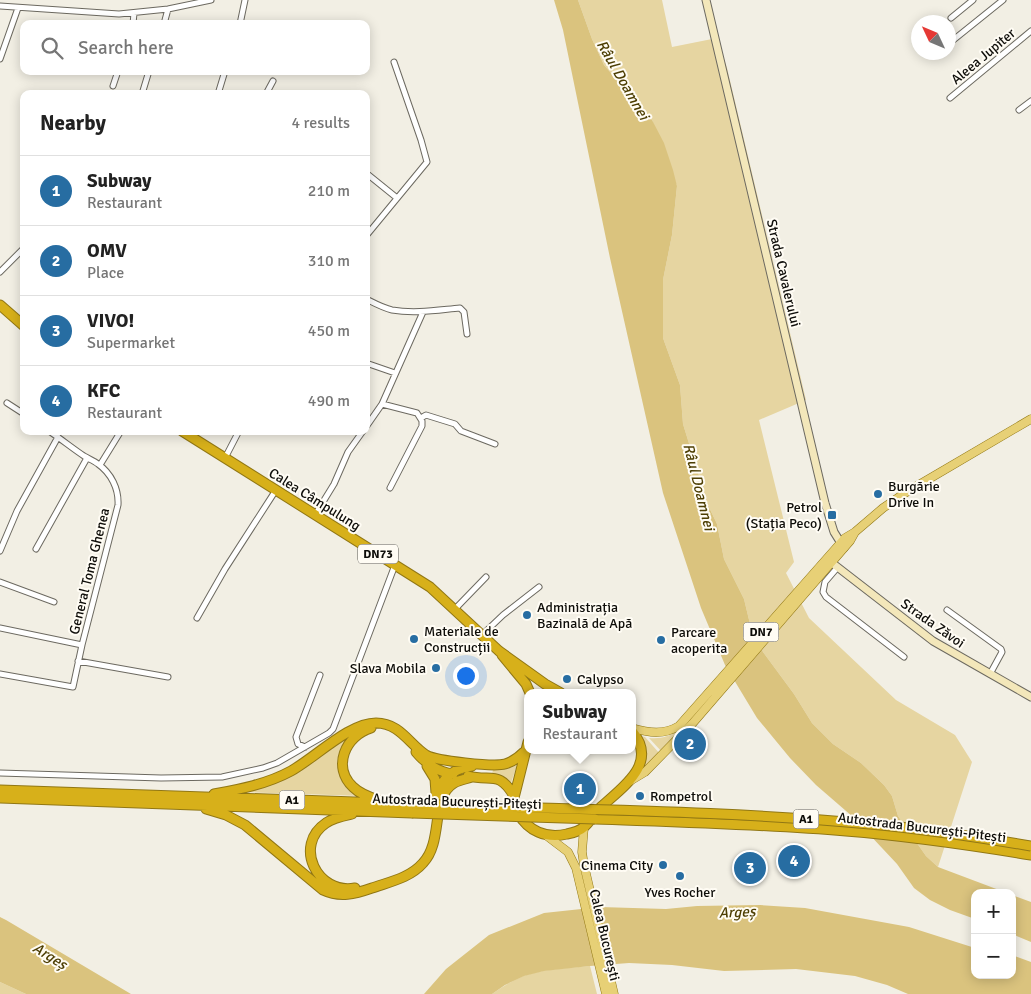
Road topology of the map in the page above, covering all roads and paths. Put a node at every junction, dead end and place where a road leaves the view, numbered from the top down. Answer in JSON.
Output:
{"nodes":[{"id":1,"x":211,"y":0,"type":"edge"},
{"id":2,"x":246,"y":0,"type":"edge"},
{"id":3,"x":706,"y":0,"type":"edge"},
{"id":4,"x":972,"y":0,"type":"edge"},
{"id":5,"x":1003,"y":0,"type":"edge"},
{"id":6,"x":0,"y":6,"type":"edge"},
{"id":7,"x":18,"y":8,"type":"junction"},
{"id":8,"x":168,"y":8,"type":"junction"},
{"id":9,"x":134,"y":13,"type":"junction"},
{"id":10,"x":954,"y":15,"type":"edge"},
{"id":11,"x":133,"y":20,"type":"edge"},
{"id":12,"x":165,"y":20,"type":"edge"},
{"id":13,"x":241,"y":20,"type":"edge"},
{"id":14,"x":1031,"y":30,"type":"edge"},
{"id":15,"x":956,"y":38,"type":"edge"},
{"id":16,"x":0,"y":59,"type":"edge"},
{"id":17,"x":394,"y":62,"type":"dead end"},
{"id":18,"x":117,"y":75,"type":"edge"},
{"id":19,"x":148,"y":75,"type":"edge"},
{"id":20,"x":224,"y":75,"type":"edge"},
{"id":21,"x":273,"y":81,"type":"dead end"},
{"id":22,"x":113,"y":86,"type":"dead end"},
{"id":23,"x":143,"y":90,"type":"edge"},
{"id":24,"x":219,"y":90,"type":"edge"},
{"id":25,"x":268,"y":90,"type":"edge"},
{"id":26,"x":950,"y":98,"type":"dead end"},
{"id":27,"x":1031,"y":101,"type":"edge"},
{"id":28,"x":1019,"y":110,"type":"dead end"},
{"id":29,"x":370,"y":176,"type":"edge"},
{"id":30,"x":397,"y":198,"type":"junction"},
{"id":31,"x":370,"y":231,"type":"edge"},
{"id":32,"x":20,"y":252,"type":"edge"},
{"id":33,"x":0,"y":272,"type":"edge"},
{"id":34,"x":370,"y":301,"type":"edge"},
{"id":35,"x":0,"y":305,"type":"edge"},
{"id":36,"x":423,"y":312,"type":"junction"},
{"id":37,"x":20,"y":322,"type":"edge"},
{"id":38,"x":467,"y":334,"type":"dead end"},
{"id":39,"x":370,"y":364,"type":"edge"},
{"id":40,"x":395,"y":373,"type":"junction"},
{"id":41,"x":7,"y":403,"type":"dead end"},
{"id":42,"x":382,"y":404,"type":"junction"},
{"id":43,"x":20,"y":411,"type":"edge"},
{"id":44,"x":421,"y":418,"type":"junction"},
{"id":45,"x":1031,"y":419,"type":"edge"},
{"id":46,"x":370,"y":421,"type":"edge"},
{"id":47,"x":55,"y":435,"type":"edge"},
{"id":48,"x":119,"y":435,"type":"edge"},
{"id":49,"x":188,"y":435,"type":"edge"},
{"id":50,"x":237,"y":435,"type":"edge"},
{"id":51,"x":360,"y":435,"type":"edge"},
{"id":52,"x":58,"y":437,"type":"junction"},
{"id":53,"x":495,"y":444,"type":"dead end"},
{"id":54,"x":86,"y":458,"type":"junction"},
{"id":55,"x":225,"y":458,"type":"junction"},
{"id":56,"x":100,"y":465,"type":"junction"},
{"id":57,"x":390,"y":488,"type":"dead end"},
{"id":58,"x":276,"y":490,"type":"junction"},
{"id":59,"x":315,"y":515,"type":"junction"},
{"id":60,"x":842,"y":546,"type":"junction"},
{"id":61,"x":36,"y":549,"type":"dead end"},
{"id":62,"x":0,"y":551,"type":"edge"},
{"id":63,"x":831,"y":563,"type":"junction"},
{"id":64,"x":395,"y":565,"type":"junction"},
{"id":65,"x":486,"y":577,"type":"dead end"},
{"id":66,"x":0,"y":582,"type":"edge"},
{"id":67,"x":539,"y":587,"type":"dead end"},
{"id":68,"x":54,"y":602,"type":"dead end"},
{"id":69,"x":455,"y":609,"type":"junction"},
{"id":70,"x":947,"y":610,"type":"dead end"},
{"id":71,"x":197,"y":618,"type":"dead end"},
{"id":72,"x":0,"y":628,"type":"edge"},
{"id":73,"x":482,"y":635,"type":"junction"},
{"id":74,"x":82,"y":645,"type":"junction"},
{"id":75,"x":499,"y":651,"type":"junction"},
{"id":76,"x":904,"y":657,"type":"dead end"},
{"id":77,"x":78,"y":661,"type":"junction"},
{"id":78,"x":0,"y":674,"type":"edge"},
{"id":79,"x":990,"y":674,"type":"junction"},
{"id":80,"x":320,"y":675,"type":"dead end"},
{"id":81,"x":168,"y":677,"type":"dead end"},
{"id":82,"x":528,"y":689,"type":"edge"},
{"id":83,"x":554,"y":689,"type":"edge"},
{"id":84,"x":714,"y":693,"type":"junction"},
{"id":85,"x":1031,"y":697,"type":"edge"},
{"id":86,"x":636,"y":730,"type":"edge"},
{"id":87,"x":636,"y":736,"type":"edge"},
{"id":88,"x":306,"y":747,"type":"junction"},
{"id":89,"x":524,"y":752,"type":"joint"},
{"id":90,"x":422,"y":760,"type":"junction"},
{"id":91,"x":485,"y":765,"type":"junction"},
{"id":92,"x":0,"y":773,"type":"edge"},
{"id":93,"x":450,"y":774,"type":"junction"},
{"id":94,"x":472,"y":777,"type":"junction"},
{"id":95,"x":630,"y":781,"type":"junction"},
{"id":96,"x":0,"y":790,"type":"edge"},
{"id":97,"x":436,"y":794,"type":"junction"},
{"id":98,"x":514,"y":796,"type":"junction"},
{"id":99,"x":0,"y":798,"type":"edge"},
{"id":100,"x":198,"y":801,"type":"junction"},
{"id":101,"x":385,"y":803,"type":"junction"},
{"id":102,"x":412,"y":808,"type":"junction"},
{"id":103,"x":363,"y":811,"type":"junction"},
{"id":104,"x":584,"y":827,"type":"junction"},
{"id":105,"x":546,"y":836,"type":"junction"},
{"id":106,"x":1031,"y":846,"type":"edge"},
{"id":107,"x":1031,"y":855,"type":"edge"},
{"id":108,"x":582,"y":876,"type":"junction"},
{"id":109,"x":606,"y":994,"type":"edge"},
{"id":110,"x":614,"y":994,"type":"edge"}],
"edges":[{"from":1,"to":8,"type":"street"},
{"from":2,"to":13,"type":"street"},
{"from":3,"to":60,"type":"main road","name":"Strada Cavalerului"},
{"from":4,"to":10,"type":"street"},
{"from":5,"to":15,"type":"street"},
{"from":6,"to":7,"type":"street"},
{"from":7,"to":9,"type":"street"},
{"from":7,"to":16,"type":"street"},
{"from":8,"to":9,"type":"street"},
{"from":8,"to":12,"type":"street"},
{"from":9,"to":11,"type":"street"},
{"from":14,"to":26,"type":"street","name":"Aleea Jupiter"},
{"from":17,"to":30,"type":"street"},
{"from":18,"to":22,"type":"street"},
{"from":19,"to":23,"type":"street"},
{"from":20,"to":24,"type":"street"},
{"from":21,"to":25,"type":"street"},
{"from":27,"to":28,"type":"street"},
{"from":29,"to":30,"type":"street"},
{"from":30,"to":31,"type":"street"},
{"from":32,"to":33,"type":"street"},
{"from":34,"to":36,"type":"street"},
{"from":35,"to":37,"type":"highway"},
{"from":36,"to":38,"type":"street"},
{"from":36,"to":40,"type":"street"},
{"from":39,"to":40,"type":"street"},
{"from":40,"to":42,"type":"street"},
{"from":41,"to":43,"type":"street"},
{"from":42,"to":44,"type":"street"},
{"from":42,"to":46,"type":"street"},
{"from":44,"to":53,"type":"street"},
{"from":44,"to":57,"type":"street"},
{"from":45,"to":60,"type":"main road","number":"DN7"},
{"from":47,"to":52,"type":"street"},
{"from":48,"to":56,"type":"street"},
{"from":49,"to":55,"type":"highway","name":"Calea Câmpulung","number":"DN73"},
{"from":50,"to":55,"type":"street"},
{"from":51,"to":59,"type":"street"},
{"from":52,"to":54,"type":"street"},
{"from":52,"to":62,"type":"street"},
{"from":54,"to":56,"type":"street"},
{"from":54,"to":61,"type":"street"},
{"from":55,"to":58,"type":"highway","name":"Calea Câmpulung","number":"DN73"},
{"from":56,"to":74,"type":"street","name":"General Toma Ghenea"},
{"from":58,"to":59,"type":"highway","name":"Calea Câmpulung","number":"DN73"},
{"from":58,"to":71,"type":"street"},
{"from":59,"to":64,"type":"highway","name":"Calea Câmpulung","number":"DN73"},
{"from":60,"to":63,"type":"main road","number":"DN7"},
{"from":63,"to":76,"type":"street"},
{"from":63,"to":79,"type":"main road","name":"Strada Zăvoi"},
{"from":63,"to":84,"type":"main road","number":"DN7"},
{"from":64,"to":69,"type":"highway","name":"Calea Câmpulung","number":"DN73"},
{"from":64,"to":88,"type":"street"},
{"from":65,"to":69,"type":"street"},
{"from":66,"to":68,"type":"street"},
{"from":67,"to":73,"type":"street"},
{"from":69,"to":73,"type":"highway","name":"Calea Câmpulung","number":"DN73"},
{"from":70,"to":79,"type":"street"},
{"from":72,"to":74,"type":"street"},
{"from":73,"to":75,"type":"highway","name":"Calea Câmpulung","number":"DN73"},
{"from":74,"to":77,"type":"street","name":"General Toma Ghenea"},
{"from":75,"to":82,"type":"highway","name":"Calea Câmpulung"},
{"from":75,"to":83,"type":"highway","name":"Calea Câmpulung"},
{"from":77,"to":78,"type":"street","name":"General Toma Ghenea"},
{"from":77,"to":81,"type":"street"},
{"from":79,"to":85,"type":"main road","name":"Strada Zăvoi"},
{"from":80,"to":88,"type":"street"},
{"from":84,"to":86,"type":"main road","number":"DN7"},
{"from":84,"to":95,"type":"main road","number":"DN7"},
{"from":87,"to":95,"type":"highway","number":"DN7"},
{"from":88,"to":92,"type":"street"},
{"from":89,"to":91,"type":"highway"},
{"from":89,"to":98,"type":"highway"},
{"from":90,"to":93,"type":"highway"},
{"from":90,"to":97,"type":"highway"},
{"from":90,"to":101,"type":"highway"},
{"from":91,"to":93,"type":"highway"},
{"from":91,"to":100,"type":"highway"},
{"from":93,"to":94,"type":"highway"},
{"from":93,"to":97,"type":"highway"},
{"from":94,"to":98,"type":"highway"},
{"from":94,"to":100,"type":"highway"},
{"from":95,"to":104,"type":"highway","number":"DN7"},
{"from":96,"to":100,"type":"highway","name":"Autostrada București-Pitești","number":"A1"},
{"from":97,"to":103,"type":"highway"},
{"from":98,"to":105,"type":"highway"},
{"from":99,"to":100,"type":"highway","name":"Autostrada București-Pitești","number":"A1"},
{"from":100,"to":101,"type":"highway","name":"Autostrada București-Pitești","number":"A1"},
{"from":100,"to":103,"type":"highway","name":"Autostrada București-Pitești","number":"A1"},
{"from":101,"to":102,"type":"highway","name":"Autostrada București-Pitești","number":"A1"},
{"from":102,"to":103,"type":"highway","name":"Autostrada București-Pitești","number":"A1"},
{"from":102,"to":106,"type":"highway","name":"Autostrada București-Pitești","number":"A1","bridge":true},
{"from":102,"to":107,"type":"highway","name":"Autostrada București-Pitești","number":"A1","bridge":true},
{"from":104,"to":105,"type":"highway"},
{"from":104,"to":108,"type":"main road","name":"Calea București"},
{"from":105,"to":108,"type":"main road","name":"Calea București"},
{"from":108,"to":109,"type":"main road","name":"Calea București"},
{"from":108,"to":110,"type":"main road","name":"Calea București"}]}
